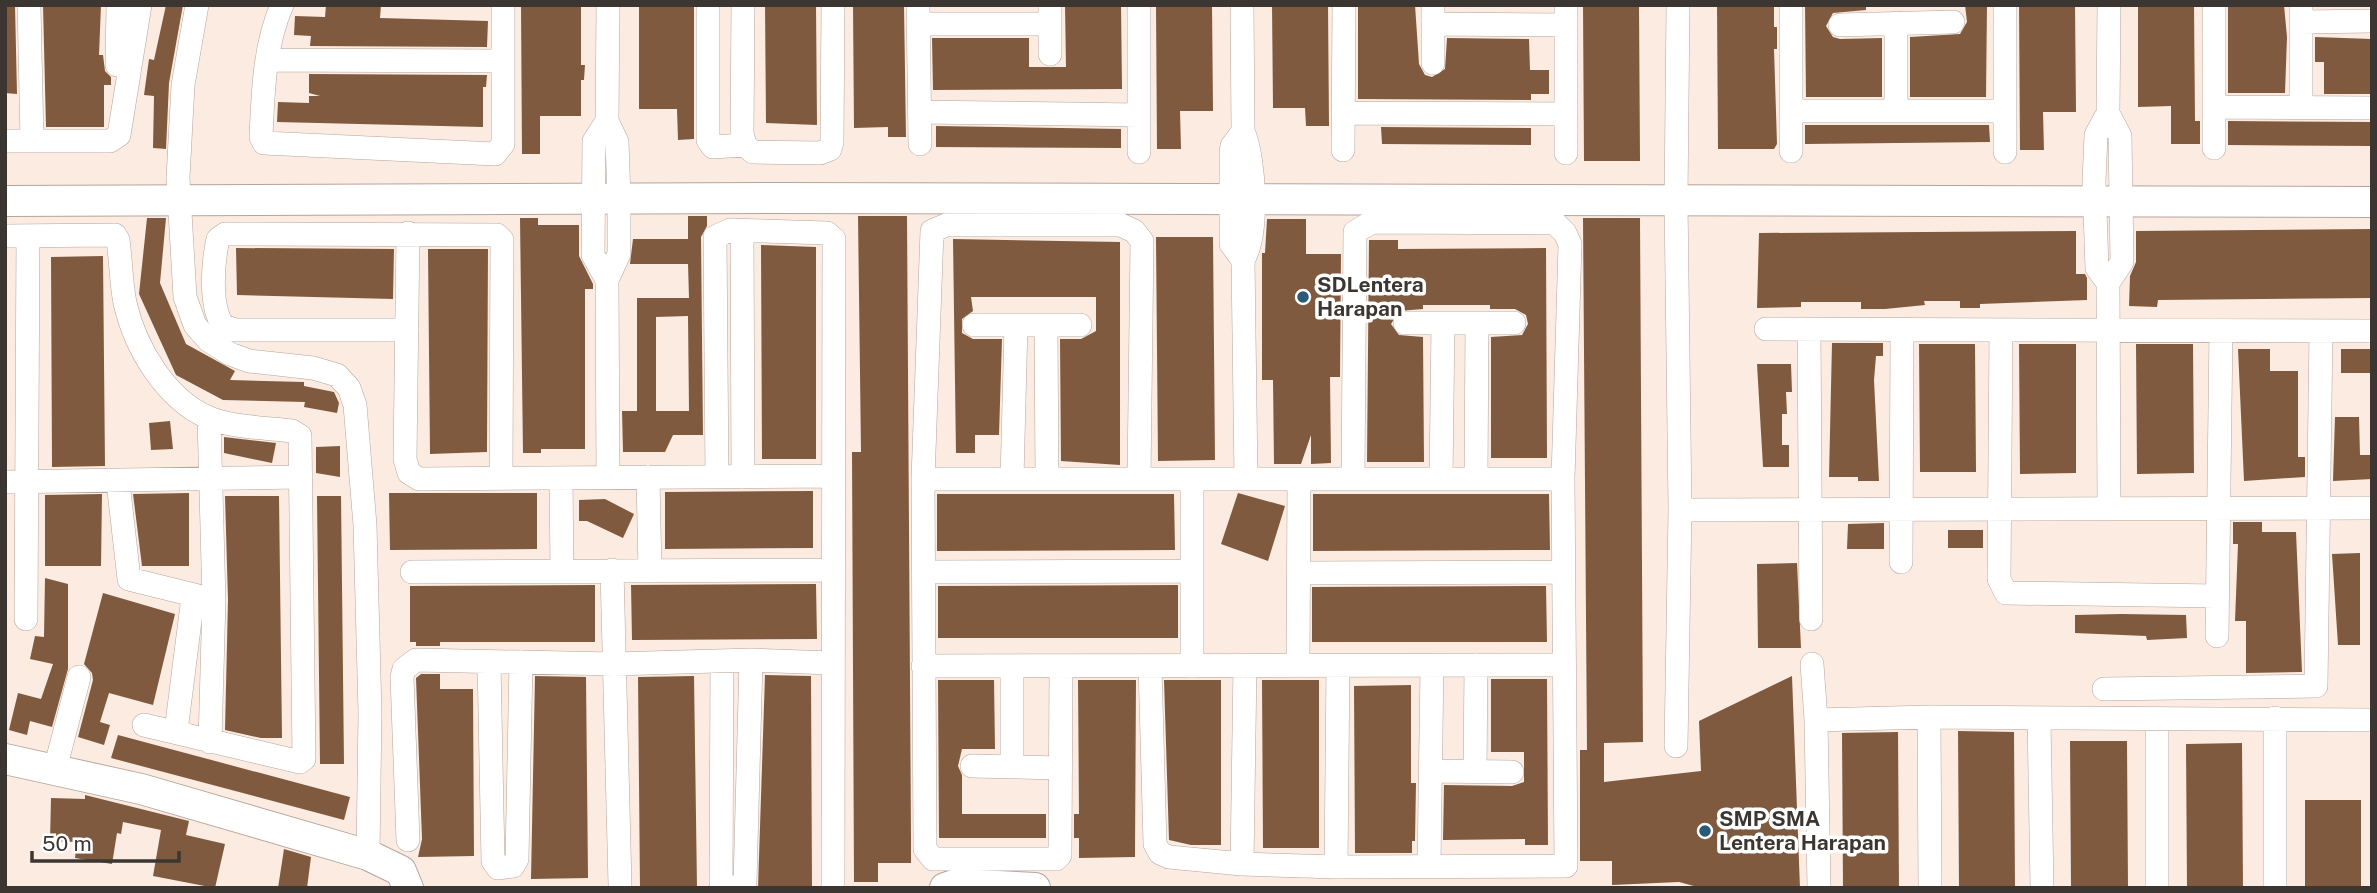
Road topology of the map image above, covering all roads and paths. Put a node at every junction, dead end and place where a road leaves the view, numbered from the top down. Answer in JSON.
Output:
{"nodes":[{"id":1,"x":29,"y":5,"type":"edge"},
{"id":2,"x":118,"y":5,"type":"edge"},
{"id":3,"x":140,"y":5,"type":"edge"},
{"id":4,"x":197,"y":5,"type":"edge"},
{"id":5,"x":282,"y":5,"type":"edge"},
{"id":6,"x":503,"y":5,"type":"edge"},
{"id":7,"x":608,"y":5,"type":"edge"},
{"id":8,"x":708,"y":5,"type":"edge"},
{"id":9,"x":743,"y":5,"type":"edge"},
{"id":10,"x":833,"y":5,"type":"edge"},
{"id":11,"x":1139,"y":5,"type":"edge"},
{"id":12,"x":1242,"y":5,"type":"edge"},
{"id":13,"x":1344,"y":5,"type":"edge"},
{"id":14,"x":1678,"y":5,"type":"edge"},
{"id":15,"x":1791,"y":5,"type":"edge"},
{"id":16,"x":2005,"y":5,"type":"edge"},
{"id":17,"x":2109,"y":5,"type":"edge"},
{"id":18,"x":2214,"y":5,"type":"edge"},
{"id":19,"x":918,"y":14,"type":"edge"},
{"id":20,"x":1011,"y":14,"type":"edge"},
{"id":21,"x":2301,"y":14,"type":"edge"},
{"id":22,"x":1050,"y":15,"type":"edge"},
{"id":23,"x":1433,"y":15,"type":"edge"},
{"id":24,"x":1479,"y":15,"type":"edge"},
{"id":25,"x":1566,"y":15,"type":"edge"},
{"id":26,"x":1897,"y":16,"type":"edge"},
{"id":27,"x":2372,"y":21,"type":"edge"},
{"id":28,"x":1953,"y":22,"type":"dead end"},
{"id":29,"x":1840,"y":24,"type":"dead end"},
{"id":30,"x":1050,"y":54,"type":"dead end"},
{"id":31,"x":267,"y":60,"type":"junction"},
{"id":32,"x":503,"y":61,"type":"junction"},
{"id":33,"x":1433,"y":62,"type":"dead end"},
{"id":34,"x":2214,"y":107,"type":"junction"},
{"id":35,"x":2301,"y":107,"type":"junction"},
{"id":36,"x":2372,"y":108,"type":"edge"},
{"id":37,"x":1791,"y":111,"type":"junction"},
{"id":38,"x":1896,"y":111,"type":"junction"},
{"id":39,"x":2005,"y":111,"type":"junction"},
{"id":40,"x":919,"y":112,"type":"junction"},
{"id":41,"x":1343,"y":113,"type":"junction"},
{"id":42,"x":2108,"y":113,"type":"junction"},
{"id":43,"x":1566,"y":114,"type":"junction"},
{"id":44,"x":1139,"y":115,"type":"junction"},
{"id":45,"x":607,"y":121,"type":"junction"},
{"id":46,"x":117,"y":138,"type":"junction"},
{"id":47,"x":5,"y":141,"type":"edge"},
{"id":48,"x":32,"y":141,"type":"junction"},
{"id":49,"x":920,"y":144,"type":"dead end"},
{"id":50,"x":745,"y":145,"type":"junction"},
{"id":51,"x":2214,"y":148,"type":"dead end"},
{"id":52,"x":1343,"y":150,"type":"dead end"},
{"id":53,"x":1791,"y":151,"type":"dead end"},
{"id":54,"x":1139,"y":152,"type":"dead end"},
{"id":55,"x":2005,"y":152,"type":"dead end"},
{"id":56,"x":1566,"y":153,"type":"dead end"},
{"id":57,"x":1242,"y":188,"type":"junction"},
{"id":58,"x":179,"y":190,"type":"junction"},
{"id":59,"x":606,"y":190,"type":"junction"},
{"id":60,"x":1677,"y":190,"type":"junction"},
{"id":61,"x":2108,"y":190,"type":"junction"},
{"id":62,"x":5,"y":201,"type":"edge"},
{"id":63,"x":2372,"y":202,"type":"edge"},
{"id":64,"x":742,"y":231,"type":"junction"},
{"id":65,"x":408,"y":233,"type":"junction"},
{"id":66,"x":17,"y":236,"type":"edge"},
{"id":67,"x":1405,"y":323,"type":"dead end"},
{"id":68,"x":1443,"y":323,"type":"junction"},
{"id":69,"x":1477,"y":323,"type":"junction"},
{"id":70,"x":1514,"y":323,"type":"dead end"},
{"id":71,"x":974,"y":325,"type":"dead end"},
{"id":72,"x":1016,"y":325,"type":"junction"},
{"id":73,"x":1046,"y":325,"type":"junction"},
{"id":74,"x":1080,"y":325,"type":"dead end"},
{"id":75,"x":1766,"y":329,"type":"dead end"},
{"id":76,"x":407,"y":330,"type":"junction"},
{"id":77,"x":1809,"y":330,"type":"junction"},
{"id":78,"x":1902,"y":330,"type":"junction"},
{"id":79,"x":2001,"y":331,"type":"junction"},
{"id":80,"x":2221,"y":331,"type":"junction"},
{"id":81,"x":2320,"y":331,"type":"junction"},
{"id":82,"x":2372,"y":331,"type":"edge"},
{"id":83,"x":2109,"y":332,"type":"junction"},
{"id":84,"x":209,"y":418,"type":"junction"},
{"id":85,"x":832,"y":476,"type":"junction"},
{"id":86,"x":301,"y":477,"type":"junction"},
{"id":87,"x":648,"y":477,"type":"junction"},
{"id":88,"x":717,"y":477,"type":"junction"},
{"id":89,"x":743,"y":477,"type":"junction"},
{"id":90,"x":500,"y":478,"type":"junction"},
{"id":91,"x":561,"y":478,"type":"junction"},
{"id":92,"x":608,"y":478,"type":"junction"},
{"id":93,"x":210,"y":479,"type":"junction"},
{"id":94,"x":923,"y":480,"type":"junction"},
{"id":95,"x":1012,"y":480,"type":"junction"},
{"id":96,"x":1047,"y":480,"type":"junction"},
{"id":97,"x":1139,"y":480,"type":"junction"},
{"id":98,"x":1192,"y":480,"type":"junction"},
{"id":99,"x":1246,"y":480,"type":"junction"},
{"id":100,"x":1299,"y":480,"type":"junction"},
{"id":101,"x":1353,"y":480,"type":"junction"},
{"id":102,"x":1441,"y":480,"type":"junction"},
{"id":103,"x":1476,"y":480,"type":"junction"},
{"id":104,"x":1563,"y":480,"type":"junction"},
{"id":105,"x":16,"y":482,"type":"edge"},
{"id":106,"x":118,"y":482,"type":"junction"},
{"id":107,"x":2372,"y":508,"type":"edge"},
{"id":108,"x":1809,"y":509,"type":"junction"},
{"id":109,"x":2001,"y":509,"type":"junction"},
{"id":110,"x":2109,"y":509,"type":"junction"},
{"id":111,"x":2218,"y":509,"type":"junction"},
{"id":112,"x":2319,"y":509,"type":"junction"},
{"id":113,"x":1680,"y":510,"type":"junction"},
{"id":114,"x":1900,"y":510,"type":"junction"},
{"id":115,"x":1901,"y":562,"type":"dead end"},
{"id":116,"x":612,"y":570,"type":"junction"},
{"id":117,"x":833,"y":570,"type":"junction"},
{"id":118,"x":562,"y":571,"type":"junction"},
{"id":119,"x":650,"y":571,"type":"junction"},
{"id":120,"x":1192,"y":571,"type":"junction"},
{"id":121,"x":412,"y":572,"type":"dead end"},
{"id":122,"x":923,"y":572,"type":"junction"},
{"id":123,"x":1563,"y":572,"type":"junction"},
{"id":124,"x":1298,"y":573,"type":"junction"},
{"id":125,"x":2217,"y":596,"type":"junction"},
{"id":126,"x":203,"y":599,"type":"junction"},
{"id":127,"x":26,"y":619,"type":"dead end"},
{"id":128,"x":1811,"y":619,"type":"dead end"},
{"id":129,"x":2217,"y":636,"type":"dead end"},
{"id":130,"x":751,"y":660,"type":"junction"},
{"id":131,"x":722,"y":661,"type":"junction"},
{"id":132,"x":489,"y":662,"type":"junction"},
{"id":133,"x":522,"y":662,"type":"junction"},
{"id":134,"x":832,"y":663,"type":"junction"},
{"id":135,"x":614,"y":664,"type":"junction"},
{"id":136,"x":1812,"y":664,"type":"dead end"},
{"id":137,"x":1476,"y":665,"type":"junction"},
{"id":138,"x":1563,"y":665,"type":"junction"},
{"id":139,"x":923,"y":666,"type":"junction"},
{"id":140,"x":1012,"y":666,"type":"junction"},
{"id":141,"x":1061,"y":666,"type":"junction"},
{"id":142,"x":1150,"y":666,"type":"junction"},
{"id":143,"x":1192,"y":666,"type":"junction"},
{"id":144,"x":1245,"y":666,"type":"junction"},
{"id":145,"x":1298,"y":666,"type":"junction"},
{"id":146,"x":1338,"y":666,"type":"junction"},
{"id":147,"x":1432,"y":666,"type":"junction"},
{"id":148,"x":79,"y":677,"type":"dead end"},
{"id":149,"x":2104,"y":689,"type":"dead end"},
{"id":150,"x":1929,"y":717,"type":"junction"},
{"id":151,"x":2039,"y":718,"type":"junction"},
{"id":152,"x":2275,"y":718,"type":"junction"},
{"id":153,"x":1816,"y":720,"type":"junction"},
{"id":154,"x":2372,"y":720,"type":"edge"},
{"id":155,"x":2157,"y":721,"type":"junction"},
{"id":156,"x":144,"y":725,"type":"dead end"},
{"id":157,"x":176,"y":731,"type":"junction"},
{"id":158,"x":210,"y":742,"type":"junction"},
{"id":159,"x":1676,"y":746,"type":"dead end"},
{"id":160,"x":5,"y":759,"type":"edge"},
{"id":161,"x":972,"y":766,"type":"dead end"},
{"id":162,"x":1012,"y":767,"type":"junction"},
{"id":163,"x":1061,"y":768,"type":"junction"},
{"id":164,"x":55,"y":769,"type":"junction"},
{"id":165,"x":1430,"y":771,"type":"junction"},
{"id":166,"x":1475,"y":772,"type":"junction"},
{"id":167,"x":1512,"y":772,"type":"dead end"},
{"id":168,"x":408,"y":840,"type":"dead end"},
{"id":169,"x":368,"y":855,"type":"junction"},
{"id":170,"x":1242,"y":864,"type":"junction"},
{"id":171,"x":1429,"y":866,"type":"junction"},
{"id":172,"x":1336,"y":867,"type":"junction"},
{"id":173,"x":405,"y":879,"type":"edge"},
{"id":174,"x":620,"y":885,"type":"dead end"},
{"id":175,"x":834,"y":888,"type":"edge"},
{"id":176,"x":945,"y":888,"type":"edge"},
{"id":177,"x":1035,"y":888,"type":"edge"},
{"id":178,"x":1819,"y":888,"type":"edge"},
{"id":179,"x":1930,"y":888,"type":"edge"},
{"id":180,"x":2042,"y":888,"type":"edge"},
{"id":181,"x":2157,"y":888,"type":"edge"},
{"id":182,"x":2275,"y":888,"type":"edge"}],
"edges":[{"from":1,"to":48,"type":"street"},
{"from":2,"to":46,"type":"street"},
{"from":3,"to":46,"type":"street"},
{"from":4,"to":58,"type":"street"},
{"from":5,"to":31,"type":"street"},
{"from":6,"to":32,"type":"street"},
{"from":7,"to":45,"type":"street"},
{"from":8,"to":50,"type":"street"},
{"from":9,"to":50,"type":"street"},
{"from":10,"to":50,"type":"street"},
{"from":11,"to":44,"type":"street"},
{"from":12,"to":57,"type":"street"},
{"from":13,"to":41,"type":"street"},
{"from":14,"to":60,"type":"street"},
{"from":15,"to":37,"type":"street"},
{"from":16,"to":39,"type":"street"},
{"from":17,"to":42,"type":"street"},
{"from":18,"to":34,"type":"street"},
{"from":19,"to":20,"type":"street"},
{"from":19,"to":40,"type":"street"},
{"from":20,"to":22,"type":"street"},
{"from":21,"to":27,"type":"street"},
{"from":21,"to":35,"type":"street"},
{"from":22,"to":30,"type":"street"},
{"from":23,"to":24,"type":"street"},
{"from":23,"to":33,"type":"street"},
{"from":24,"to":25,"type":"street"},
{"from":25,"to":43,"type":"street"},
{"from":26,"to":28,"type":"street"},
{"from":26,"to":29,"type":"street"},
{"from":26,"to":38,"type":"street"},
{"from":31,"to":32,"type":"street"},
{"from":31,"to":32,"type":"street"},
{"from":34,"to":35,"type":"street"},
{"from":34,"to":51,"type":"street"},
{"from":35,"to":36,"type":"street"},
{"from":37,"to":38,"type":"street"},
{"from":37,"to":53,"type":"street"},
{"from":38,"to":39,"type":"street"},
{"from":39,"to":55,"type":"street"},
{"from":40,"to":44,"type":"street"},
{"from":40,"to":49,"type":"street"},
{"from":41,"to":43,"type":"street"},
{"from":41,"to":52,"type":"street"},
{"from":42,"to":61,"type":"street"},
{"from":42,"to":61,"type":"street"},
{"from":43,"to":56,"type":"street"},
{"from":44,"to":54,"type":"street"},
{"from":45,"to":59,"type":"street"},
{"from":45,"to":59,"type":"street"},
{"from":46,"to":48,"type":"street"},
{"from":47,"to":48,"type":"street"},
{"from":57,"to":59,"type":"street"},
{"from":57,"to":60,"type":"street"},
{"from":57,"to":99,"type":"street"},
{"from":58,"to":59,"type":"street"},
{"from":58,"to":62,"type":"street"},
{"from":58,"to":169,"type":"street"},
{"from":59,"to":92,"type":"street"},
{"from":60,"to":61,"type":"street"},
{"from":60,"to":113,"type":"street"},
{"from":61,"to":63,"type":"street"},
{"from":61,"to":83,"type":"street"},
{"from":64,"to":85,"type":"street"},
{"from":64,"to":88,"type":"street"},
{"from":64,"to":89,"type":"street"},
{"from":65,"to":76,"type":"street"},
{"from":65,"to":76,"type":"street"},
{"from":65,"to":90,"type":"street"},
{"from":66,"to":84,"type":"street"},
{"from":66,"to":105,"type":"street"},
{"from":67,"to":68,"type":"street"},
{"from":68,"to":69,"type":"street"},
{"from":68,"to":102,"type":"street"},
{"from":69,"to":70,"type":"street"},
{"from":69,"to":103,"type":"street"},
{"from":71,"to":72,"type":"street"},
{"from":72,"to":73,"type":"street"},
{"from":72,"to":95,"type":"street"},
{"from":73,"to":74,"type":"street"},
{"from":73,"to":96,"type":"street"},
{"from":75,"to":77,"type":"street"},
{"from":76,"to":90,"type":"street"},
{"from":77,"to":78,"type":"street"},
{"from":77,"to":108,"type":"street"},
{"from":78,"to":79,"type":"street"},
{"from":78,"to":114,"type":"street"},
{"from":79,"to":83,"type":"street"},
{"from":79,"to":109,"type":"street"},
{"from":80,"to":81,"type":"street"},
{"from":80,"to":83,"type":"street"},
{"from":80,"to":111,"type":"street"},
{"from":81,"to":82,"type":"street"},
{"from":81,"to":112,"type":"street"},
{"from":83,"to":110,"type":"street"},
{"from":84,"to":86,"type":"street"},
{"from":84,"to":93,"type":"street"},
{"from":85,"to":89,"type":"street"},
{"from":85,"to":117,"type":"street"},
{"from":86,"to":93,"type":"street"},
{"from":86,"to":158,"type":"street"},
{"from":87,"to":88,"type":"street"},
{"from":87,"to":92,"type":"street"},
{"from":87,"to":119,"type":"street"},
{"from":88,"to":89,"type":"street"},
{"from":90,"to":91,"type":"street"},
{"from":91,"to":92,"type":"street"},
{"from":91,"to":118,"type":"street"},
{"from":93,"to":106,"type":"street"},
{"from":93,"to":126,"type":"street"},
{"from":94,"to":95,"type":"street"},
{"from":94,"to":97,"type":"street"},
{"from":94,"to":122,"type":"street"},
{"from":95,"to":96,"type":"street"},
{"from":96,"to":97,"type":"street"},
{"from":97,"to":98,"type":"street"},
{"from":98,"to":99,"type":"street"},
{"from":98,"to":120,"type":"street"},
{"from":99,"to":100,"type":"street"},
{"from":100,"to":101,"type":"street"},
{"from":100,"to":124,"type":"street"},
{"from":101,"to":102,"type":"street"},
{"from":101,"to":104,"type":"street"},
{"from":102,"to":103,"type":"street"},
{"from":103,"to":104,"type":"street"},
{"from":104,"to":123,"type":"street"},
{"from":105,"to":106,"type":"street"},
{"from":105,"to":127,"type":"street"},
{"from":106,"to":126,"type":"street"},
{"from":107,"to":112,"type":"street"},
{"from":108,"to":113,"type":"street"},
{"from":108,"to":114,"type":"street"},
{"from":108,"to":128,"type":"street"},
{"from":109,"to":110,"type":"street"},
{"from":109,"to":114,"type":"street"},
{"from":109,"to":125,"type":"street"},
{"from":110,"to":111,"type":"street"},
{"from":111,"to":112,"type":"street"},
{"from":111,"to":125,"type":"street"},
{"from":112,"to":149,"type":"street"},
{"from":113,"to":159,"type":"street"},
{"from":114,"to":115,"type":"street"},
{"from":116,"to":118,"type":"street"},
{"from":116,"to":119,"type":"street"},
{"from":116,"to":135,"type":"street"},
{"from":117,"to":119,"type":"street"},
{"from":117,"to":134,"type":"street"},
{"from":118,"to":121,"type":"street"},
{"from":120,"to":122,"type":"street"},
{"from":120,"to":143,"type":"street"},
{"from":122,"to":139,"type":"street"},
{"from":123,"to":124,"type":"street"},
{"from":123,"to":138,"type":"street"},
{"from":124,"to":145,"type":"street"},
{"from":125,"to":129,"type":"street"},
{"from":126,"to":157,"type":"street"},
{"from":126,"to":158,"type":"street"},
{"from":130,"to":131,"type":"street"},
{"from":130,"to":131,"type":"street"},
{"from":130,"to":134,"type":"street"},
{"from":131,"to":135,"type":"street"},
{"from":132,"to":133,"type":"street"},
{"from":132,"to":133,"type":"street"},
{"from":132,"to":168,"type":"street"},
{"from":133,"to":135,"type":"street"},
{"from":134,"to":175,"type":"street"},
{"from":135,"to":174,"type":"street"},
{"from":136,"to":153,"type":"street"},
{"from":137,"to":138,"type":"street"},
{"from":137,"to":147,"type":"street"},
{"from":137,"to":166,"type":"street"},
{"from":138,"to":171,"type":"street"},
{"from":139,"to":140,"type":"street"},
{"from":139,"to":163,"type":"street"},
{"from":140,"to":141,"type":"street"},
{"from":140,"to":162,"type":"street"},
{"from":141,"to":142,"type":"street"},
{"from":141,"to":163,"type":"street"},
{"from":142,"to":143,"type":"street"},
{"from":142,"to":170,"type":"street"},
{"from":143,"to":144,"type":"street"},
{"from":144,"to":145,"type":"street"},
{"from":144,"to":170,"type":"street"},
{"from":145,"to":146,"type":"street"},
{"from":146,"to":147,"type":"street"},
{"from":146,"to":172,"type":"street"},
{"from":147,"to":165,"type":"street"},
{"from":148,"to":164,"type":"street"},
{"from":150,"to":151,"type":"street"},
{"from":150,"to":153,"type":"street"},
{"from":150,"to":179,"type":"street"},
{"from":151,"to":155,"type":"street"},
{"from":151,"to":180,"type":"street"},
{"from":152,"to":154,"type":"street"},
{"from":152,"to":155,"type":"street"},
{"from":152,"to":182,"type":"street"},
{"from":153,"to":178,"type":"street"},
{"from":155,"to":181,"type":"street"},
{"from":156,"to":157,"type":"street"},
{"from":157,"to":158,"type":"street"},
{"from":160,"to":164,"type":"street"},
{"from":161,"to":162,"type":"street"},
{"from":162,"to":163,"type":"street"},
{"from":164,"to":169,"type":"street"},
{"from":165,"to":166,"type":"street"},
{"from":165,"to":171,"type":"street"},
{"from":166,"to":167,"type":"street"},
{"from":169,"to":173,"type":"street"},
{"from":170,"to":172,"type":"street"},
{"from":171,"to":172,"type":"street"},
{"from":176,"to":177,"type":"street"}]}
